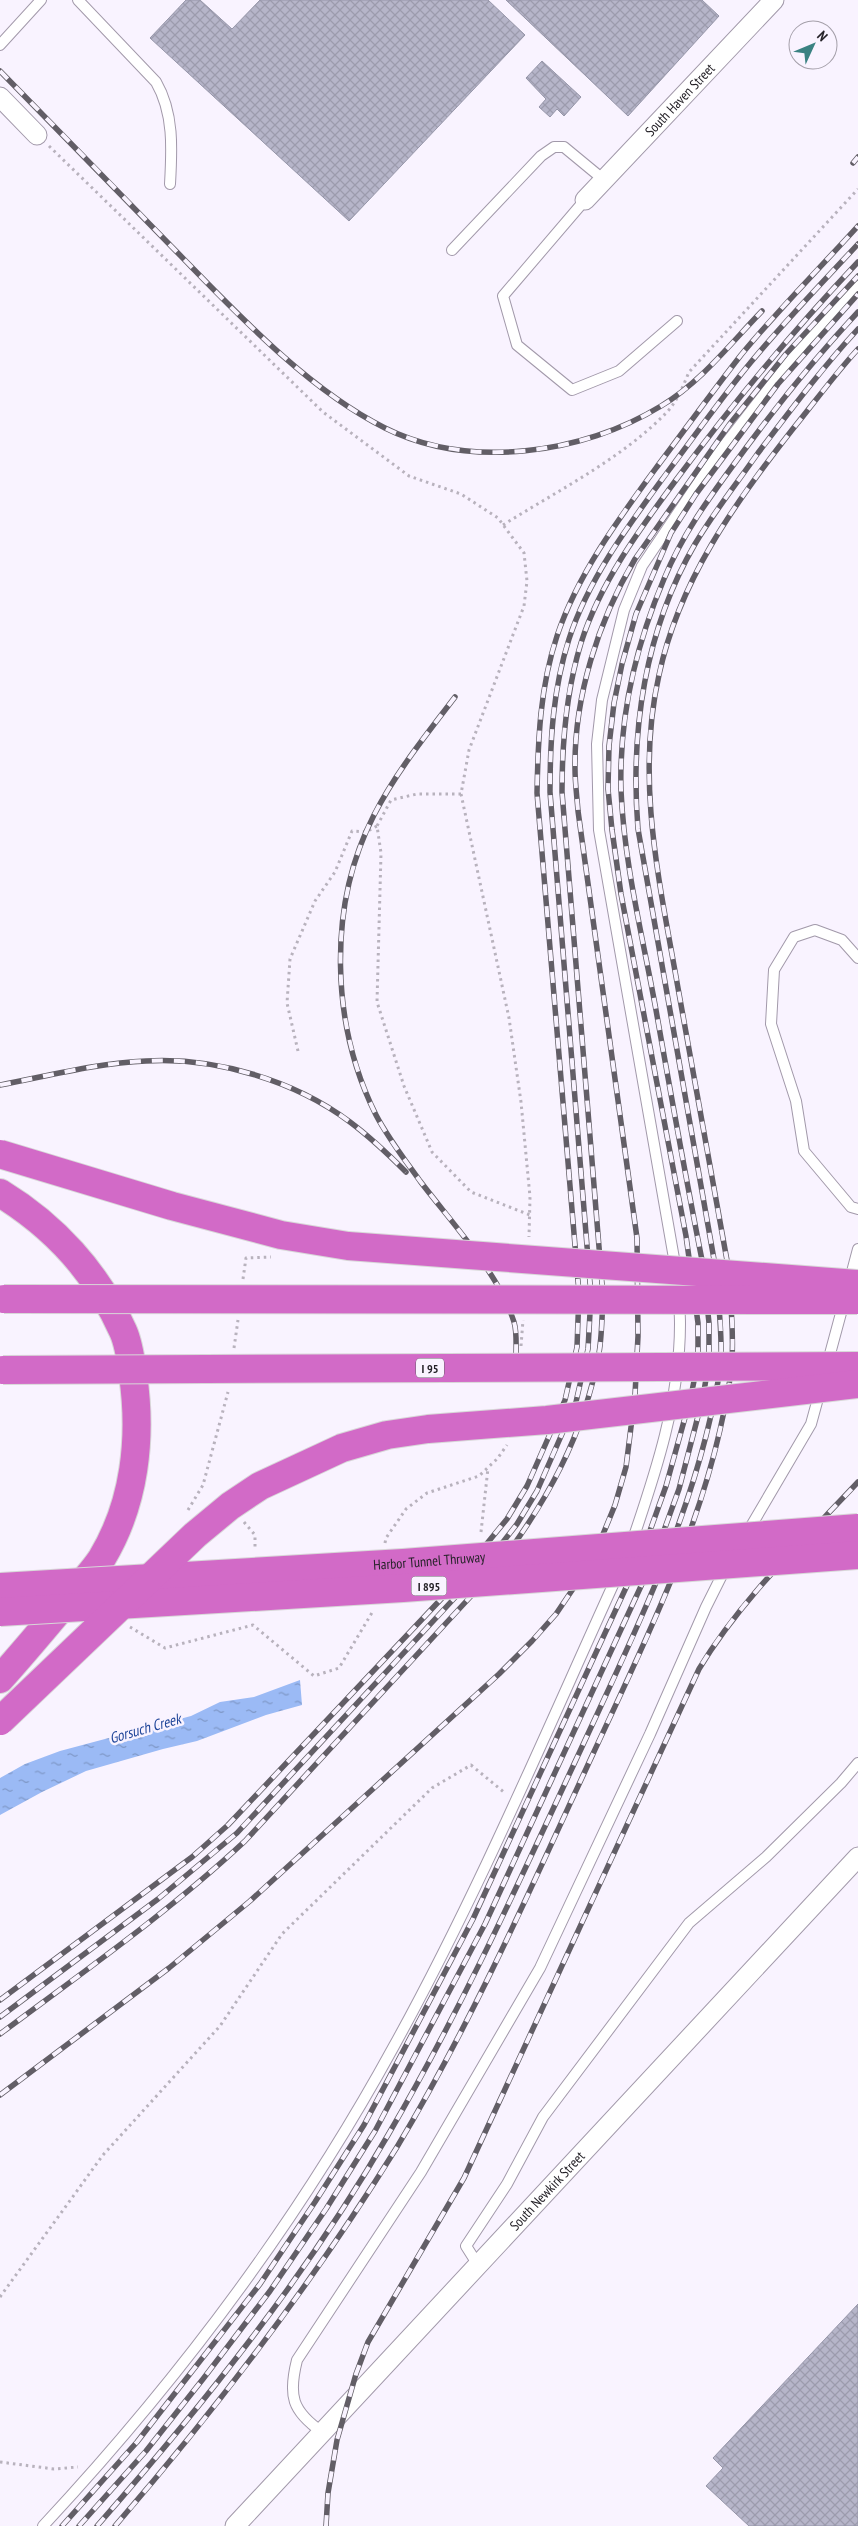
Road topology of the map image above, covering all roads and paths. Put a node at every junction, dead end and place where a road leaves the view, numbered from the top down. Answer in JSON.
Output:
{"nodes":[{"id":1,"x":41,"y":0,"type":"edge"},
{"id":2,"x":78,"y":0,"type":"edge"},
{"id":3,"x":774,"y":0,"type":"edge"},
{"id":4,"x":0,"y":46,"type":"edge"},
{"id":5,"x":0,"y":97,"type":"edge"},
{"id":6,"x":38,"y":135,"type":"joint"},
{"id":7,"x":604,"y":180,"type":"junction"},
{"id":8,"x":170,"y":184,"type":"dead end"},
{"id":9,"x":858,"y":189,"type":"edge"},
{"id":10,"x":585,"y":200,"type":"joint"},
{"id":11,"x":452,"y":250,"type":"dead end"},
{"id":12,"x":858,"y":286,"type":"edge"},
{"id":13,"x":677,"y":321,"type":"dead end"},
{"id":14,"x":504,"y":525,"type":"junction"},
{"id":15,"x":461,"y":794,"type":"junction"},
{"id":16,"x":378,"y":826,"type":"junction"},
{"id":17,"x":858,"y":958,"type":"edge"},
{"id":18,"x":298,"y":1051,"type":"dead end"},
{"id":19,"x":0,"y":1154,"type":"edge"},
{"id":20,"x":0,"y":1193,"type":"edge"},
{"id":21,"x":858,"y":1209,"type":"edge"},
{"id":22,"x":530,"y":1215,"type":"junction"},
{"id":23,"x":529,"y":1240,"type":"dead end"},
{"id":24,"x":858,"y":1249,"type":"edge"},
{"id":25,"x":276,"y":1257,"type":"dead end"},
{"id":26,"x":858,"y":1284,"type":"edge"},
{"id":27,"x":242,"y":1286,"type":"dead end"},
{"id":28,"x":1,"y":1299,"type":"edge"},
{"id":29,"x":858,"y":1300,"type":"edge"},
{"id":30,"x":239,"y":1314,"type":"dead end"},
{"id":31,"x":524,"y":1316,"type":"dead end"},
{"id":32,"x":234,"y":1352,"type":"dead end"},
{"id":33,"x":521,"y":1355,"type":"dead end"},
{"id":34,"x":858,"y":1366,"type":"edge"},
{"id":35,"x":1,"y":1370,"type":"edge"},
{"id":36,"x":858,"y":1384,"type":"edge"},
{"id":37,"x":229,"y":1389,"type":"dead end"},
{"id":38,"x":511,"y":1438,"type":"dead end"},
{"id":39,"x":488,"y":1468,"type":"junction"},
{"id":40,"x":200,"y":1500,"type":"dead end"},
{"id":41,"x":193,"y":1501,"type":"junction"},
{"id":42,"x":239,"y":1516,"type":"dead end"},
{"id":43,"x":183,"y":1518,"type":"dead end"},
{"id":44,"x":858,"y":1528,"type":"edge"},
{"id":45,"x":480,"y":1532,"type":"dead end"},
{"id":46,"x":384,"y":1547,"type":"dead end"},
{"id":47,"x":255,"y":1555,"type":"dead end"},
{"id":48,"x":858,"y":1555,"type":"edge"},
{"id":49,"x":0,"y":1587,"type":"edge"},
{"id":50,"x":375,"y":1602,"type":"dead end"},
{"id":51,"x":0,"y":1612,"type":"edge"},
{"id":52,"x":254,"y":1615,"type":"dead end"},
{"id":53,"x":253,"y":1625,"type":"junction"},
{"id":54,"x":127,"y":1626,"type":"dead end"},
{"id":55,"x":0,"y":1679,"type":"edge"},
{"id":56,"x":0,"y":1721,"type":"edge"},
{"id":57,"x":858,"y":1763,"type":"edge"},
{"id":58,"x":514,"y":1801,"type":"junction"},
{"id":59,"x":858,"y":1857,"type":"edge"},
{"id":60,"x":478,"y":2265,"type":"junction"},
{"id":61,"x":0,"y":2297,"type":"edge"},
{"id":62,"x":322,"y":2432,"type":"junction"},
{"id":63,"x":0,"y":2462,"type":"edge"},
{"id":64,"x":98,"y":2466,"type":"junction"},
{"id":65,"x":43,"y":2526,"type":"edge"},
{"id":66,"x":235,"y":2526,"type":"edge"}],
"edges":[{"from":1,"to":4,"type":"lane"},
{"from":2,"to":8,"type":"lane"},
{"from":3,"to":7,"type":"street","name":"South Haven Street"},
{"from":5,"to":6,"type":"street"},
{"from":6,"to":14,"type":"path"},
{"from":7,"to":10,"type":"street","name":"South Haven Street"},
{"from":7,"to":11,"type":"lane"},
{"from":9,"to":14,"type":"path"},
{"from":10,"to":13,"type":"lane"},
{"from":12,"to":58,"type":"lane"},
{"from":14,"to":15,"type":"path"},
{"from":15,"to":16,"type":"path"},
{"from":15,"to":22,"type":"path"},
{"from":16,"to":18,"type":"path"},
{"from":16,"to":22,"type":"path"},
{"from":17,"to":21,"type":"lane"},
{"from":19,"to":26,"type":"highway","bridge":true},
{"from":20,"to":55,"type":"highway","bridge":true},
{"from":22,"to":23,"type":"path"},
{"from":24,"to":62,"type":"lane"},
{"from":25,"to":27,"type":"path"},
{"from":28,"to":29,"type":"highway","bridge":true},
{"from":30,"to":32,"type":"path"},
{"from":31,"to":33,"type":"path"},
{"from":34,"to":35,"type":"highway","number":"I 95","bridge":true},
{"from":36,"to":56,"type":"highway","bridge":true},
{"from":37,"to":41,"type":"path"},
{"from":38,"to":39,"type":"path"},
{"from":39,"to":45,"type":"path"},
{"from":39,"to":46,"type":"path"},
{"from":40,"to":41,"type":"path"},
{"from":41,"to":43,"type":"path"},
{"from":42,"to":47,"type":"path"},
{"from":44,"to":49,"type":"highway","name":"Harbor Tunnel Thruway","number":"I 895","bridge":true},
{"from":48,"to":51,"type":"highway","name":"Harbor Tunnel Thruway","number":"I 895","bridge":true},
{"from":50,"to":53,"type":"path"},
{"from":52,"to":53,"type":"path"},
{"from":53,"to":54,"type":"path"},
{"from":57,"to":60,"type":"lane"},
{"from":58,"to":61,"type":"path"},
{"from":58,"to":64,"type":"lane"},
{"from":59,"to":60,"type":"street","name":"South Newkirk Street"},
{"from":60,"to":62,"type":"street","name":"South Newkirk Street"},
{"from":62,"to":66,"type":"street","name":"South Newkirk Street"},
{"from":63,"to":64,"type":"path"},
{"from":64,"to":65,"type":"lane"}]}
